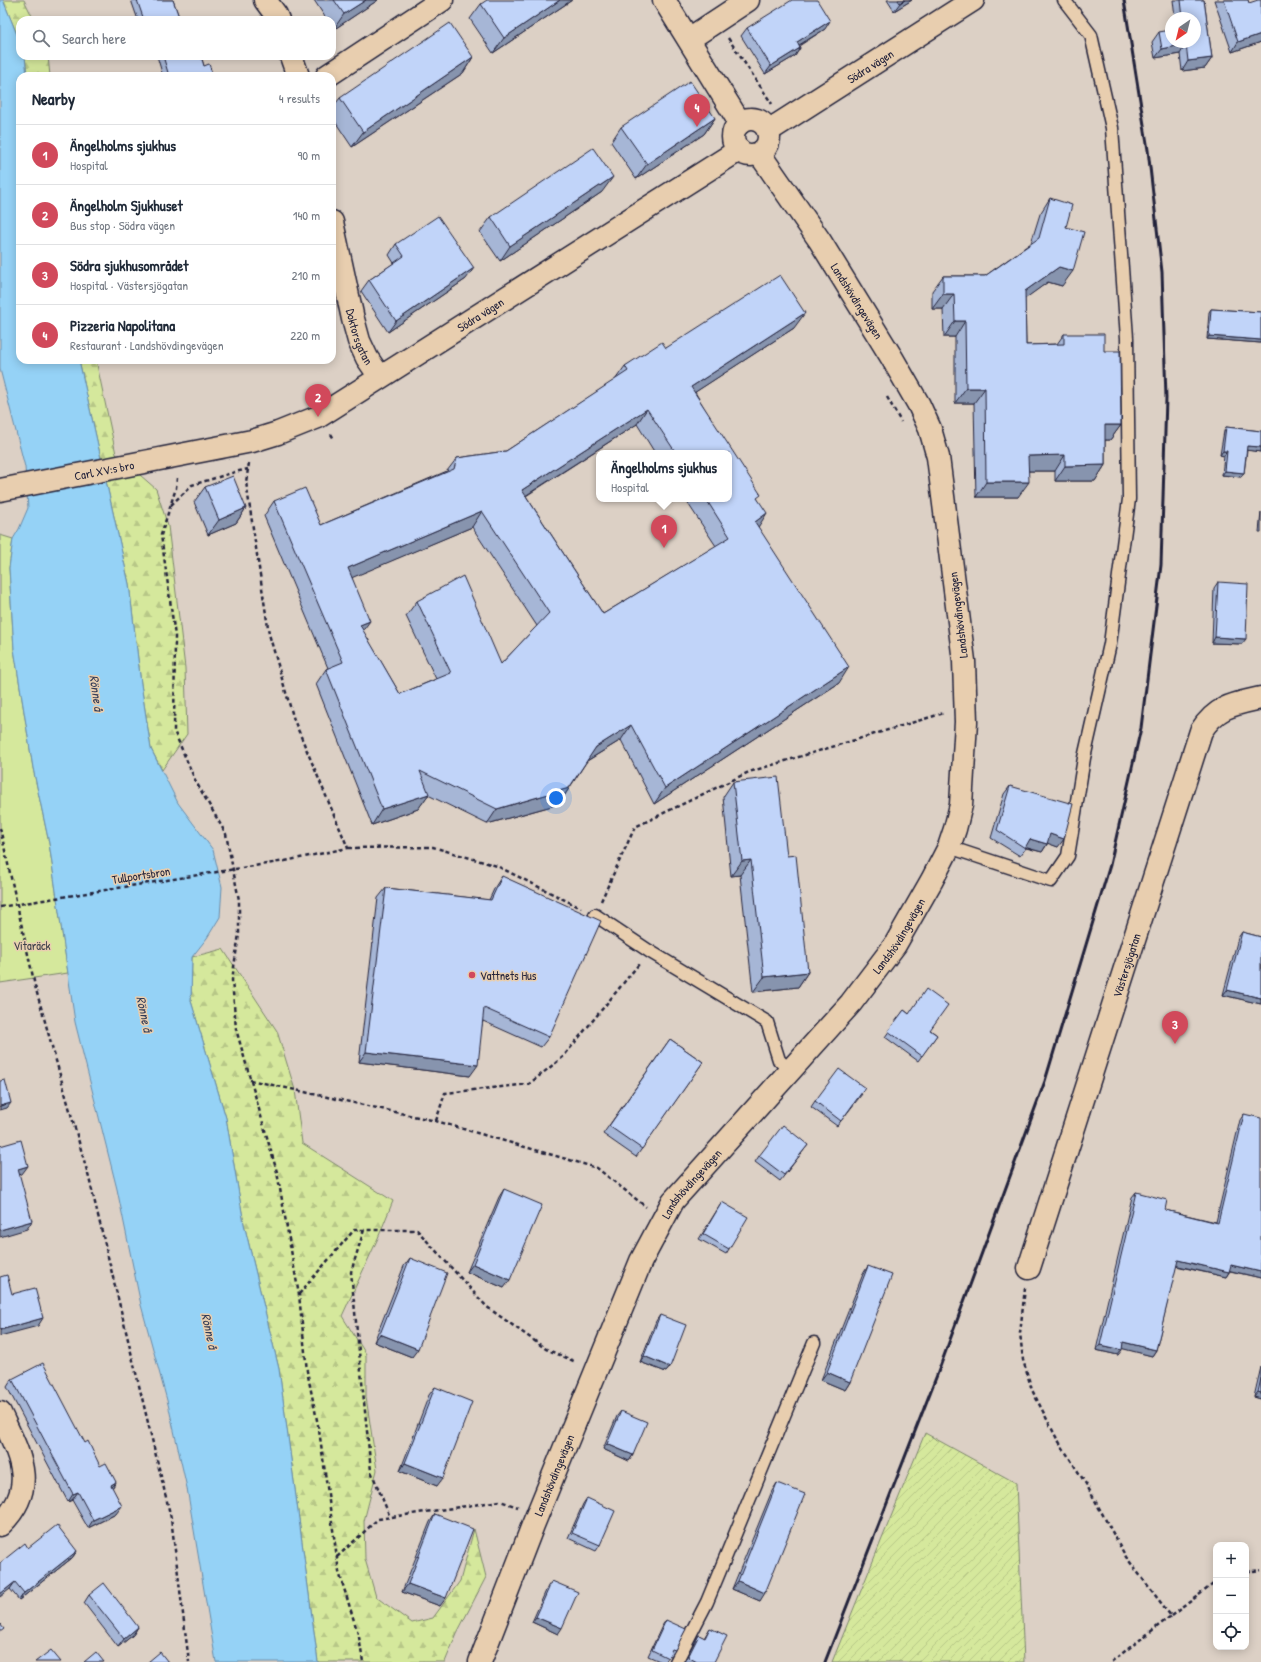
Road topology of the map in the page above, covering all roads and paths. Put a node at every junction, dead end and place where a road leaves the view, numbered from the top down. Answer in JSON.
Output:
{"nodes":[{"id":1,"x":265,"y":0,"type":"edge"},
{"id":2,"x":442,"y":0,"type":"edge"},
{"id":3,"x":664,"y":0,"type":"edge"},
{"id":4,"x":748,"y":0,"type":"edge"},
{"id":5,"x":973,"y":0,"type":"edge"},
{"id":6,"x":1064,"y":0,"type":"edge"},
{"id":7,"x":276,"y":16,"type":"edge"},
{"id":8,"x":716,"y":21,"type":"junction"},
{"id":9,"x":690,"y":39,"type":"junction"},
{"id":10,"x":292,"y":60,"type":"edge"},
{"id":11,"x":297,"y":72,"type":"edge"},
{"id":12,"x":333,"y":72,"type":"edge"},
{"id":13,"x":740,"y":123,"type":"junction"},
{"id":14,"x":776,"y":126,"type":"junction"},
{"id":15,"x":749,"y":151,"type":"junction"},
{"id":16,"x":336,"y":240,"type":"edge"},
{"id":17,"x":380,"y":377,"type":"junction"},
{"id":18,"x":886,"y":394,"type":"dead end"},
{"id":19,"x":904,"y":428,"type":"dead end"},
{"id":20,"x":252,"y":441,"type":"junction"},
{"id":21,"x":208,"y":451,"type":"joint"},
{"id":22,"x":248,"y":469,"type":"junction"},
{"id":23,"x":177,"y":474,"type":"dead end"},
{"id":24,"x":0,"y":490,"type":"edge"},
{"id":25,"x":170,"y":505,"type":"junction"},
{"id":26,"x":1261,"y":698,"type":"edge"},
{"id":27,"x":949,"y":712,"type":"dead end"},
{"id":28,"x":0,"y":828,"type":"edge"},
{"id":29,"x":348,"y":848,"type":"junction"},
{"id":30,"x":948,"y":848,"type":"junction"},
{"id":31,"x":0,"y":907,"type":"edge"},
{"id":32,"x":595,"y":915,"type":"junction"},
{"id":33,"x":649,"y":951,"type":"junction"},
{"id":34,"x":790,"y":1071,"type":"junction"},
{"id":35,"x":250,"y":1080,"type":"junction"},
{"id":36,"x":436,"y":1121,"type":"junction"},
{"id":37,"x":650,"y":1210,"type":"dead end"},
{"id":38,"x":364,"y":1230,"type":"junction"},
{"id":39,"x":1030,"y":1268,"type":"joint"},
{"id":40,"x":299,"y":1294,"type":"junction"},
{"id":41,"x":814,"y":1343,"type":"dead end"},
{"id":42,"x":597,"y":1371,"type":"junction"},
{"id":43,"x":0,"y":1413,"type":"edge"},
{"id":44,"x":537,"y":1514,"type":"junction"},
{"id":45,"x":390,"y":1517,"type":"junction"},
{"id":46,"x":0,"y":1525,"type":"edge"},
{"id":47,"x":337,"y":1557,"type":"junction"},
{"id":48,"x":1261,"y":1570,"type":"edge"},
{"id":49,"x":1249,"y":1572,"type":"edge"},
{"id":50,"x":1213,"y":1584,"type":"edge"},
{"id":51,"x":1171,"y":1616,"type":"junction"},
{"id":52,"x":189,"y":1662,"type":"edge"},
{"id":53,"x":363,"y":1662,"type":"edge"},
{"id":54,"x":480,"y":1662,"type":"edge"},
{"id":55,"x":676,"y":1662,"type":"edge"},
{"id":56,"x":1112,"y":1662,"type":"edge"}],
"edges":[{"from":1,"to":7,"type":"street"},
{"from":2,"to":12,"type":"street"},
{"from":3,"to":9,"type":"street"},
{"from":4,"to":8,"type":"street"},
{"from":5,"to":14,"type":"street","name":"Södra vägen"},
{"from":6,"to":30,"type":"lane"},
{"from":8,"to":9,"type":"street"},
{"from":8,"to":14,"type":"path"},
{"from":9,"to":13,"type":"street"},
{"from":10,"to":11,"type":"street"},
{"from":13,"to":14,"type":"street"},
{"from":13,"to":15,"type":"street"},
{"from":14,"to":15,"type":"street"},
{"from":15,"to":17,"type":"street","name":"Södra vägen"},
{"from":15,"to":30,"type":"street","name":"Landshövdingevägen"},
{"from":16,"to":17,"type":"street","name":"Doktorsgatan"},
{"from":17,"to":20,"type":"street","name":"Södra vägen"},
{"from":18,"to":19,"type":"path"},
{"from":20,"to":21,"type":"street","name":"Södra vägen"},
{"from":20,"to":22,"type":"path"},
{"from":21,"to":24,"type":"street","name":"Carl XV:s bro"},
{"from":22,"to":25,"type":"path"},
{"from":22,"to":29,"type":"path"},
{"from":23,"to":25,"type":"path"},
{"from":25,"to":35,"type":"path"},
{"from":26,"to":39,"type":"street","name":"Västersjögatan"},
{"from":27,"to":32,"type":"path"},
{"from":28,"to":52,"type":"path"},
{"from":29,"to":31,"type":"path","name":"Tullportsbron","bridge":true},
{"from":29,"to":32,"type":"path","name":"Tullportsbron"},
{"from":30,"to":34,"type":"street","name":"Landshövdingevägen"},
{"from":32,"to":33,"type":"lane"},
{"from":33,"to":34,"type":"lane"},
{"from":33,"to":36,"type":"path"},
{"from":34,"to":42,"type":"street","name":"Landshövdingevägen"},
{"from":35,"to":36,"type":"path"},
{"from":35,"to":40,"type":"path"},
{"from":36,"to":37,"type":"path"},
{"from":38,"to":40,"type":"path"},
{"from":38,"to":42,"type":"path"},
{"from":38,"to":45,"type":"path"},
{"from":39,"to":51,"type":"path"},
{"from":40,"to":47,"type":"path"},
{"from":41,"to":55,"type":"lane"},
{"from":42,"to":44,"type":"street","name":"Landshövdingevägen"},
{"from":43,"to":46,"type":"street"},
{"from":44,"to":45,"type":"path"},
{"from":44,"to":54,"type":"street","name":"Landshövdingevägen"},
{"from":45,"to":47,"type":"path"},
{"from":47,"to":53,"type":"path"},
{"from":48,"to":49,"type":"path"},
{"from":50,"to":51,"type":"path"},
{"from":51,"to":56,"type":"path"}]}
